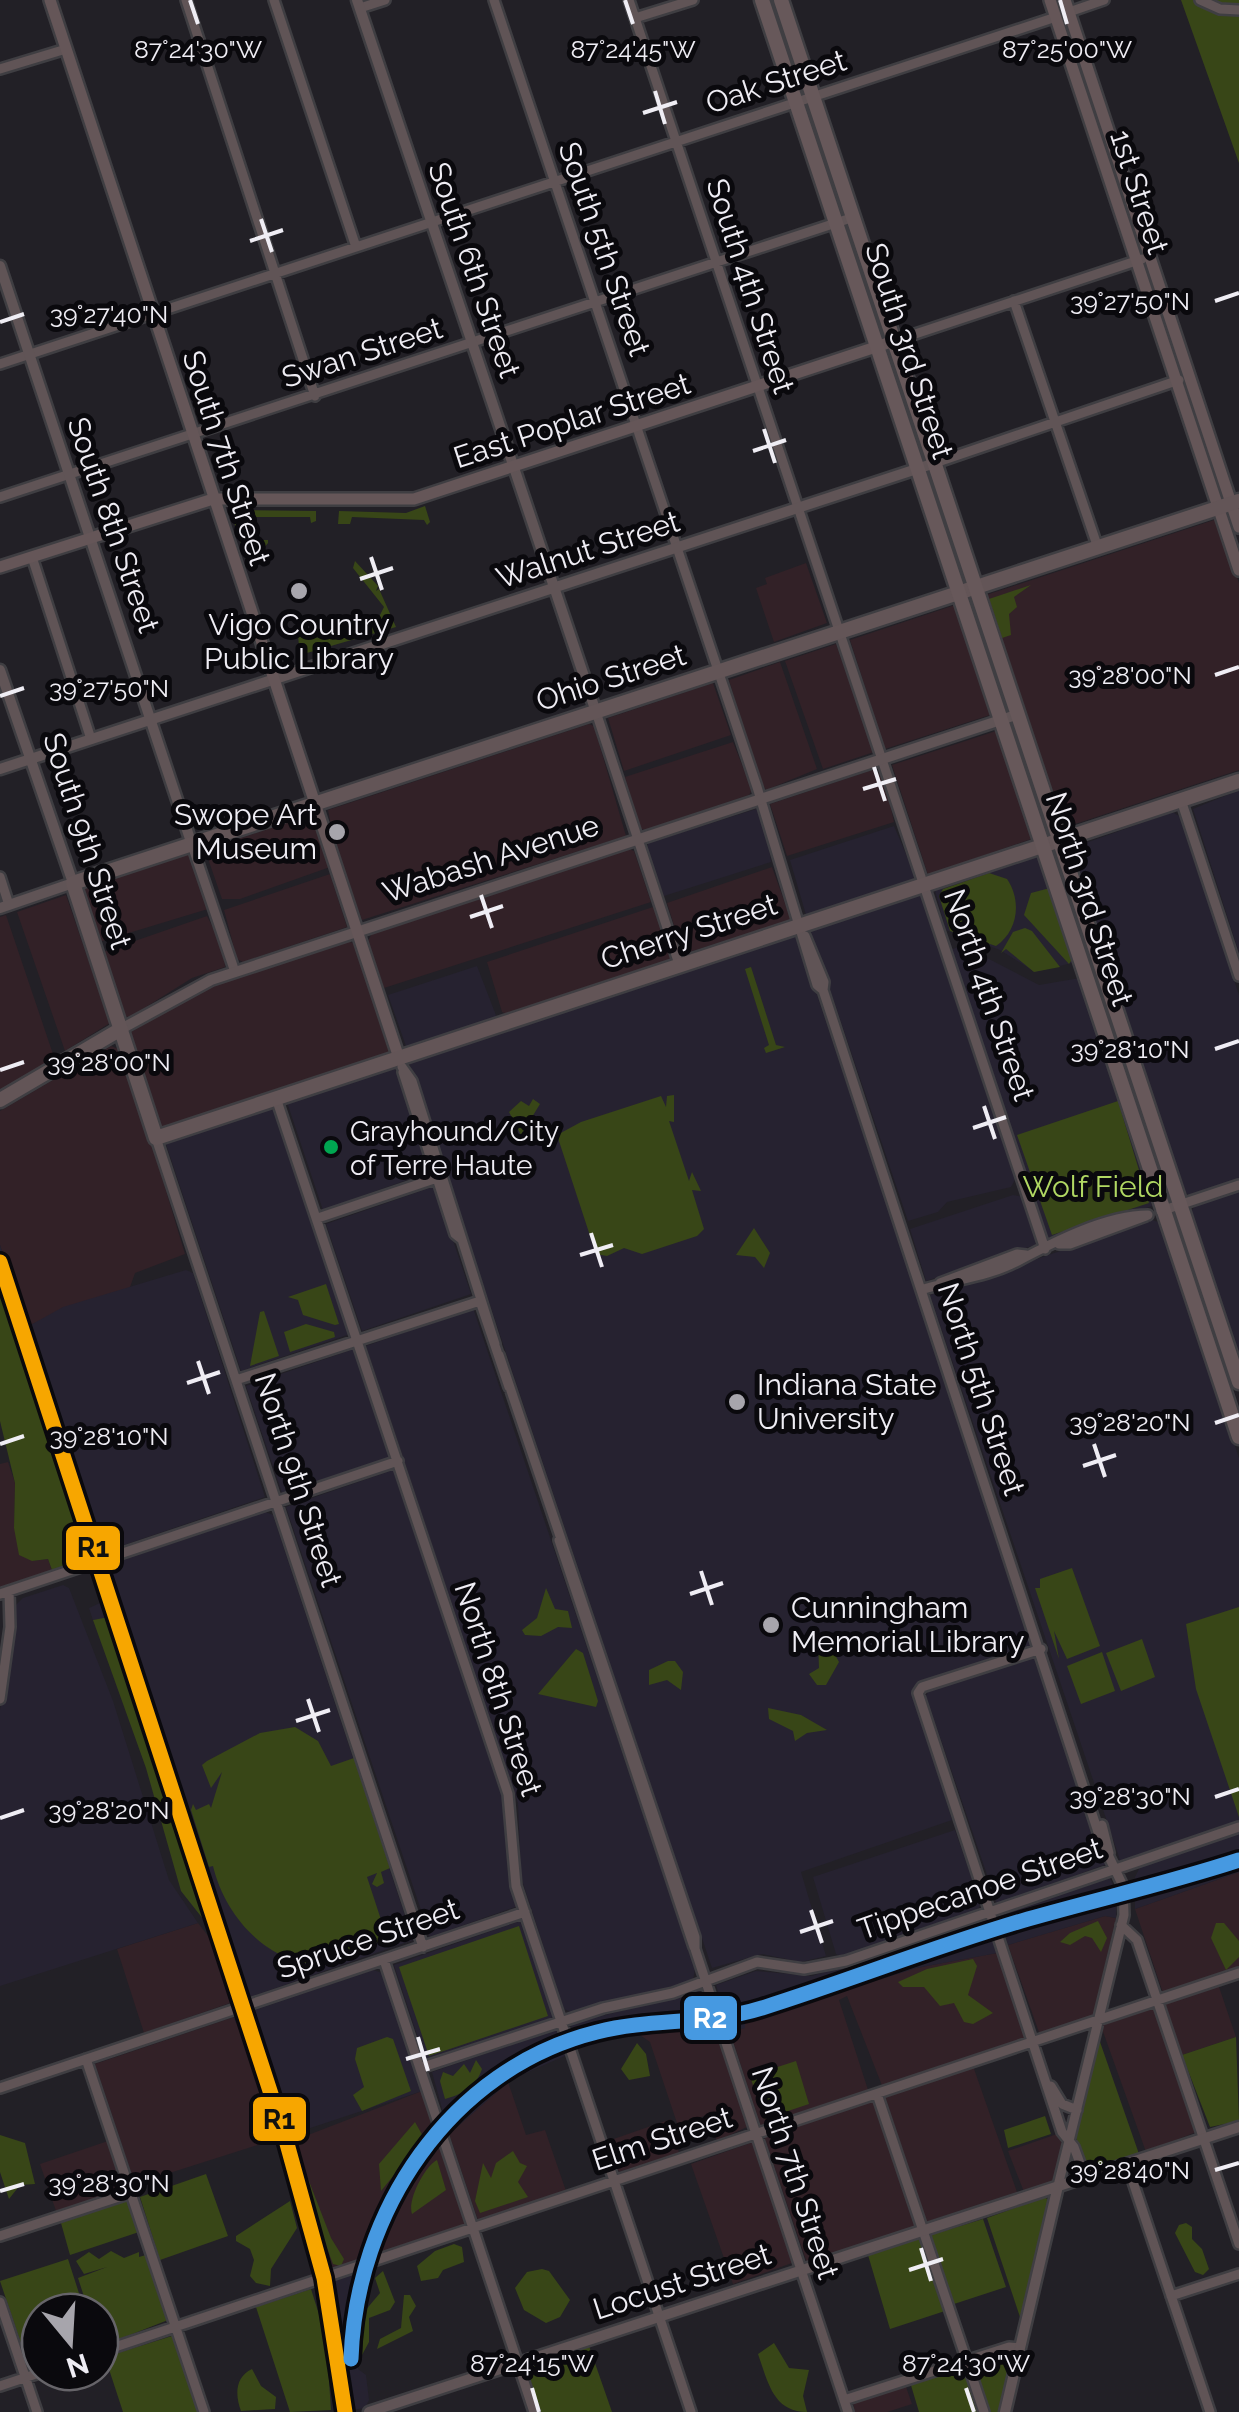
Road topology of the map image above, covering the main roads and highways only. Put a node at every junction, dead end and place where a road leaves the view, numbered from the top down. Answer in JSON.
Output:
{"nodes":[{"id":1,"x":50,"y":0,"type":"edge"},
{"id":2,"x":762,"y":0,"type":"edge"},
{"id":3,"x":781,"y":0,"type":"edge"},
{"id":4,"x":1050,"y":0,"type":"edge"},
{"id":5,"x":1067,"y":6,"type":"edge"},
{"id":6,"x":894,"y":341,"type":"junction"},
{"id":7,"x":878,"y":346,"type":"junction"},
{"id":8,"x":213,"y":499,"type":"junction"},
{"id":9,"x":1230,"y":504,"type":"edge"},
{"id":10,"x":1239,"y":527,"type":"edge"},
{"id":11,"x":0,"y":567,"type":"edge"},
{"id":12,"x":1239,"y":570,"type":"edge"},
{"id":13,"x":976,"y":588,"type":"junction"},
{"id":14,"x":959,"y":593,"type":"junction"},
{"id":15,"x":1018,"y":714,"type":"joint"},
{"id":16,"x":1001,"y":720,"type":"joint"},
{"id":17,"x":1239,"y":780,"type":"edge"},
{"id":18,"x":314,"y":804,"type":"junction"},
{"id":19,"x":1060,"y":840,"type":"junction"},
{"id":20,"x":1042,"y":845,"type":"junction"},
{"id":21,"x":73,"y":883,"type":"joint"},
{"id":22,"x":356,"y":931,"type":"joint"},
{"id":23,"x":121,"y":1030,"type":"junction"},
{"id":24,"x":401,"y":1063,"type":"junction"},
{"id":25,"x":0,"y":1100,"type":"edge"},
{"id":26,"x":156,"y":1138,"type":"joint"},
{"id":27,"x":1239,"y":1382,"type":"edge"},
{"id":28,"x":1239,"y":1437,"type":"edge"}],
"edges":[{"from":1,"to":8,"type":"main road","name":"South 7th Street"},
{"from":2,"to":7,"type":"highway","name":"South 3rd Street"},
{"from":3,"to":6,"type":"highway","name":"South 3rd Street"},
{"from":4,"to":9,"type":"main road","name":"1st Street"},
{"from":5,"to":9,"type":"main road","name":"1st Street"},
{"from":6,"to":7,"type":"main road","name":"East Poplar Street"},
{"from":6,"to":13,"type":"highway","name":"South 3rd Street"},
{"from":7,"to":8,"type":"main road","name":"East Poplar Street"},
{"from":7,"to":14,"type":"highway","name":"South 3rd Street"},
{"from":8,"to":11,"type":"main road","name":"East Poplar Street"},
{"from":8,"to":18,"type":"main road","name":"South 7th Street"},
{"from":9,"to":10,"type":"main road","name":"1st Street"},
{"from":9,"to":12,"type":"main road","name":"1st Street"},
{"from":9,"to":13,"type":"main road","name":"Ohio Street"},
{"from":13,"to":14,"type":"main road","name":"Ohio Street"},
{"from":13,"to":15,"type":"highway","name":"South 3rd Street"},
{"from":14,"to":16,"type":"highway","name":"South 3rd Street"},
{"from":14,"to":18,"type":"main road","name":"Ohio Street"},
{"from":15,"to":19,"type":"highway","name":"North 3rd Street"},
{"from":16,"to":20,"type":"highway","name":"North 3rd Street"},
{"from":17,"to":19,"type":"main road","name":"Cherry Street"},
{"from":18,"to":21,"type":"main road","name":"Ohio Street"},
{"from":18,"to":22,"type":"main road","name":"South 7th Street"},
{"from":19,"to":20,"type":"main road","name":"Cherry Street"},
{"from":19,"to":27,"type":"highway","name":"North 3rd Street"},
{"from":20,"to":24,"type":"main road","name":"Cherry Street"},
{"from":20,"to":28,"type":"highway","name":"North 3rd Street"},
{"from":21,"to":23,"type":"main road","name":"South 9th Street"},
{"from":22,"to":24,"type":"main road","name":"North 7th Street"},
{"from":23,"to":25,"type":"main road","name":"Wabash Avenue"},
{"from":23,"to":26,"type":"main road","name":"North 9th Street"},
{"from":24,"to":26,"type":"main road","name":"Cherry Street"}]}
